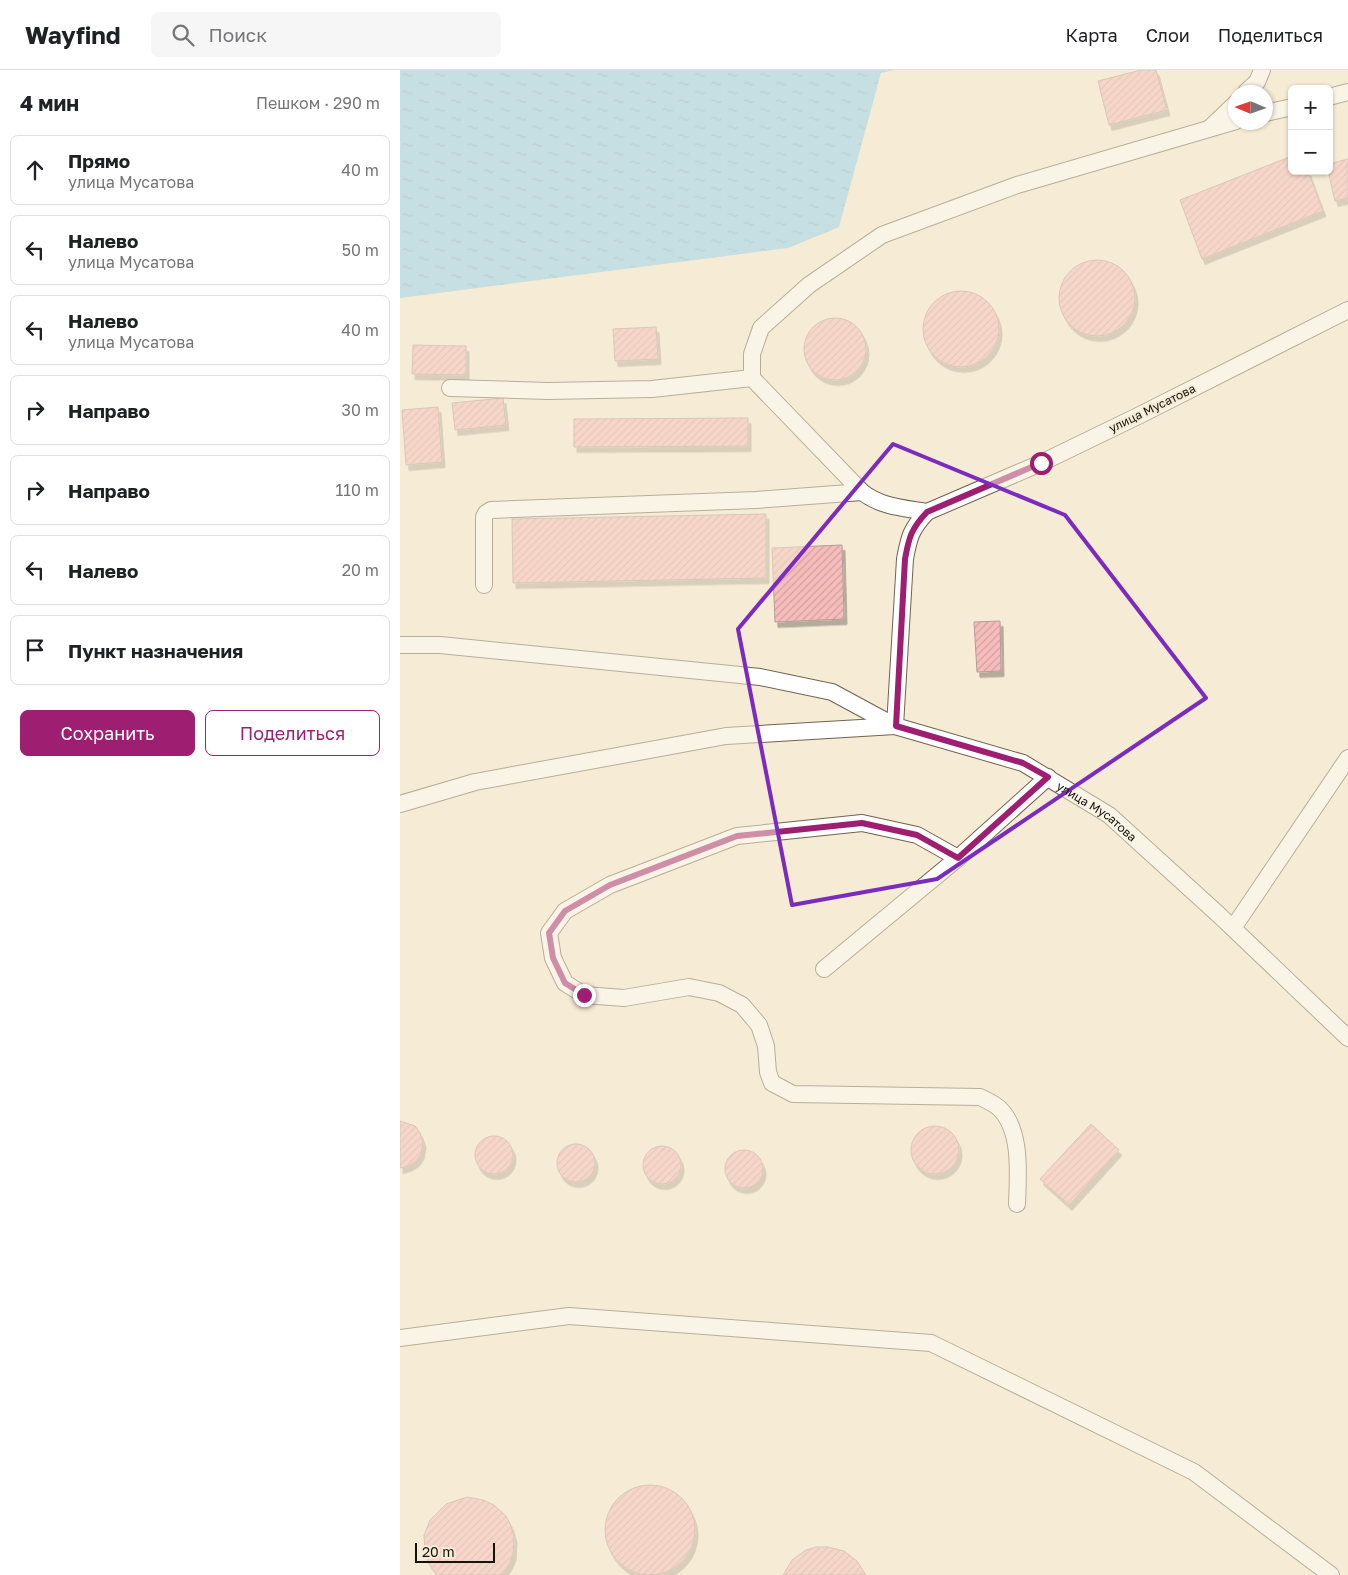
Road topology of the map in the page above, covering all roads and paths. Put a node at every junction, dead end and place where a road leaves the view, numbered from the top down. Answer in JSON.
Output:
{"nodes":[{"id":1,"x":1262,"y":70,"type":"edge"},
{"id":2,"x":1254,"y":85,"type":"edge"},
{"id":3,"x":1348,"y":92,"type":"edge"},
{"id":4,"x":1333,"y":96,"type":"edge"},
{"id":5,"x":1288,"y":107,"type":"edge"},
{"id":6,"x":1228,"y":111,"type":"edge"},
{"id":7,"x":1273,"y":112,"type":"edge"},
{"id":8,"x":1228,"y":123,"type":"edge"},
{"id":9,"x":1210,"y":128,"type":"junction"},
{"id":10,"x":1348,"y":310,"type":"edge"},
{"id":11,"x":752,"y":378,"type":"junction"},
{"id":12,"x":450,"y":388,"type":"dead end"},
{"id":13,"x":862,"y":492,"type":"junction"},
{"id":14,"x":927,"y":512,"type":"junction"},
{"id":15,"x":484,"y":586,"type":"dead end"},
{"id":16,"x":400,"y":645,"type":"edge"},
{"id":17,"x":896,"y":726,"type":"junction"},
{"id":18,"x":1348,"y":758,"type":"edge"},
{"id":19,"x":1048,"y":777,"type":"junction"},
{"id":20,"x":400,"y":804,"type":"edge"},
{"id":21,"x":958,"y":858,"type":"junction"},
{"id":22,"x":1233,"y":928,"type":"junction"},
{"id":23,"x":824,"y":969,"type":"dead end"},
{"id":24,"x":1348,"y":1038,"type":"edge"},
{"id":25,"x":1018,"y":1204,"type":"dead end"},
{"id":26,"x":400,"y":1338,"type":"edge"},
{"id":27,"x":1331,"y":1575,"type":"edge"}],
"edges":[{"from":1,"to":2,"type":"lane"},
{"from":3,"to":4,"type":"lane"},
{"from":5,"to":7,"type":"lane"},
{"from":6,"to":9,"type":"lane"},
{"from":8,"to":9,"type":"lane"},
{"from":9,"to":11,"type":"lane"},
{"from":10,"to":14,"type":"lane","name":"улица Мусатова"},
{"from":11,"to":12,"type":"lane"},
{"from":11,"to":13,"type":"lane"},
{"from":13,"to":14,"type":"lane"},
{"from":13,"to":15,"type":"lane"},
{"from":14,"to":17,"type":"lane","name":"улица Мусатова"},
{"from":16,"to":17,"type":"lane"},
{"from":17,"to":19,"type":"lane","name":"улица Мусатова"},
{"from":17,"to":20,"type":"lane"},
{"from":18,"to":22,"type":"lane"},
{"from":19,"to":21,"type":"lane"},
{"from":19,"to":22,"type":"lane","name":"улица Мусатова"},
{"from":21,"to":23,"type":"lane"},
{"from":21,"to":25,"type":"lane"},
{"from":22,"to":24,"type":"lane","name":"улица Мусатова"},
{"from":26,"to":27,"type":"lane"}]}
